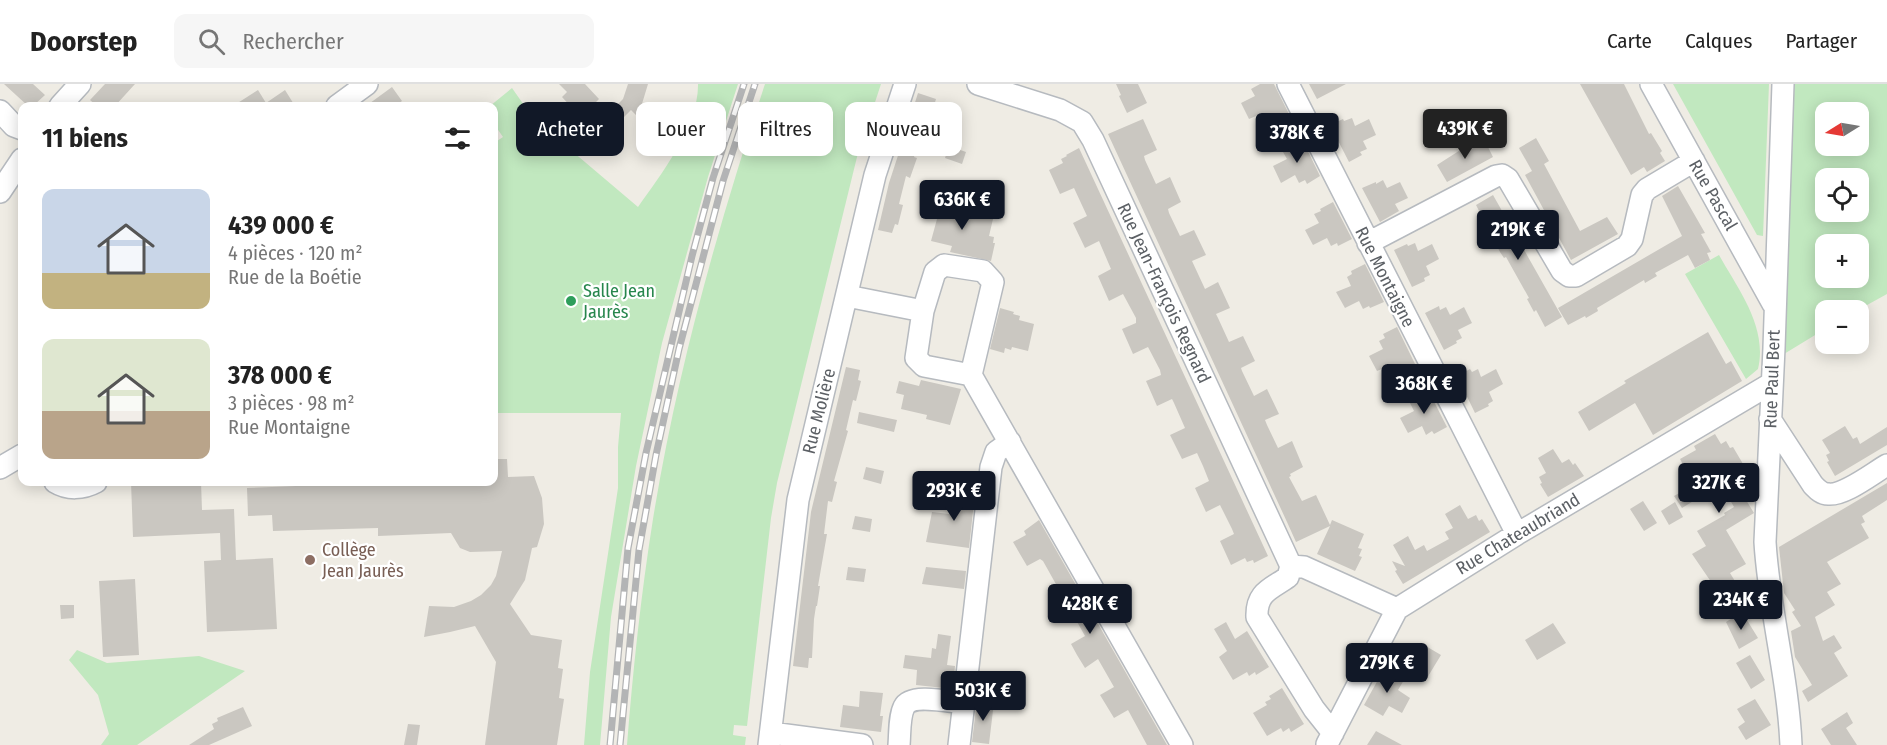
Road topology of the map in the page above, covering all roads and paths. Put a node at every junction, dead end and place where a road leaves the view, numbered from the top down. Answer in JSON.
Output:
{"nodes":[{"id":1,"x":80,"y":84,"type":"edge"},
{"id":2,"x":367,"y":84,"type":"edge"},
{"id":3,"x":905,"y":84,"type":"edge"},
{"id":4,"x":978,"y":84,"type":"edge"},
{"id":5,"x":1288,"y":84,"type":"edge"},
{"id":6,"x":1651,"y":84,"type":"edge"},
{"id":7,"x":1783,"y":84,"type":"edge"},
{"id":8,"x":64,"y":102,"type":"edge"},
{"id":9,"x":342,"y":102,"type":"edge"},
{"id":10,"x":0,"y":111,"type":"edge"},
{"id":11,"x":18,"y":128,"type":"edge"},
{"id":12,"x":1694,"y":161,"type":"junction"},
{"id":13,"x":18,"y":165,"type":"edge"},
{"id":14,"x":0,"y":192,"type":"edge"},
{"id":15,"x":1368,"y":243,"type":"junction"},
{"id":16,"x":847,"y":296,"type":"junction"},
{"id":17,"x":1774,"y":306,"type":"junction"},
{"id":18,"x":923,"y":311,"type":"junction"},
{"id":19,"x":970,"y":375,"type":"junction"},
{"id":20,"x":1772,"y":383,"type":"junction"},
{"id":21,"x":1770,"y":419,"type":"junction"},
{"id":22,"x":1010,"y":442,"type":"junction"},
{"id":23,"x":18,"y":458,"type":"edge"},
{"id":24,"x":1887,"y":465,"type":"edge"},
{"id":25,"x":0,"y":468,"type":"edge"},
{"id":26,"x":65,"y":486,"type":"edge"},
{"id":27,"x":86,"y":486,"type":"edge"},
{"id":28,"x":1517,"y":534,"type":"junction"},
{"id":29,"x":1291,"y":566,"type":"junction"},
{"id":30,"x":1397,"y":609,"type":"junction"},
{"id":31,"x":964,"y":703,"type":"junction"},
{"id":32,"x":770,"y":739,"type":"edge"},
{"id":33,"x":1330,"y":739,"type":"edge"},
{"id":34,"x":862,"y":745,"type":"edge"},
{"id":35,"x":899,"y":745,"type":"edge"},
{"id":36,"x":959,"y":745,"type":"edge"},
{"id":37,"x":1182,"y":745,"type":"edge"},
{"id":38,"x":1791,"y":745,"type":"edge"}],
"edges":[{"from":1,"to":8,"type":"street"},
{"from":2,"to":9,"type":"street"},
{"from":3,"to":16,"type":"street","name":"Rue Molière"},
{"from":4,"to":29,"type":"street","name":"Rue Jean-François Regnard"},
{"from":5,"to":15,"type":"street","name":"Rue Montaigne"},
{"from":6,"to":12,"type":"street","name":"Rue Pascal"},
{"from":7,"to":17,"type":"street","name":"Rue Paul Bert"},
{"from":10,"to":11,"type":"street"},
{"from":12,"to":15,"type":"street"},
{"from":12,"to":17,"type":"street","name":"Rue Pascal"},
{"from":13,"to":14,"type":"street"},
{"from":15,"to":28,"type":"street","name":"Rue Montaigne"},
{"from":16,"to":18,"type":"street"},
{"from":16,"to":32,"type":"street","name":"Rue Molière"},
{"from":17,"to":20,"type":"street","name":"Rue Paul Bert"},
{"from":18,"to":19,"type":"street"},
{"from":18,"to":19,"type":"street"},
{"from":19,"to":22,"type":"street"},
{"from":20,"to":21,"type":"street","name":"Rue Paul Bert"},
{"from":20,"to":28,"type":"street","name":"Rue Chateaubriand"},
{"from":21,"to":24,"type":"street"},
{"from":21,"to":38,"type":"street","name":"Rue Paul Bert"},
{"from":22,"to":31,"type":"street"},
{"from":22,"to":37,"type":"street"},
{"from":23,"to":25,"type":"street"},
{"from":26,"to":27,"type":"street"},
{"from":28,"to":30,"type":"street","name":"Rue Chateaubriand"},
{"from":29,"to":30,"type":"street"},
{"from":29,"to":33,"type":"street"},
{"from":30,"to":33,"type":"street"},
{"from":31,"to":35,"type":"street"},
{"from":31,"to":36,"type":"street"},
{"from":32,"to":34,"type":"street"}]}
